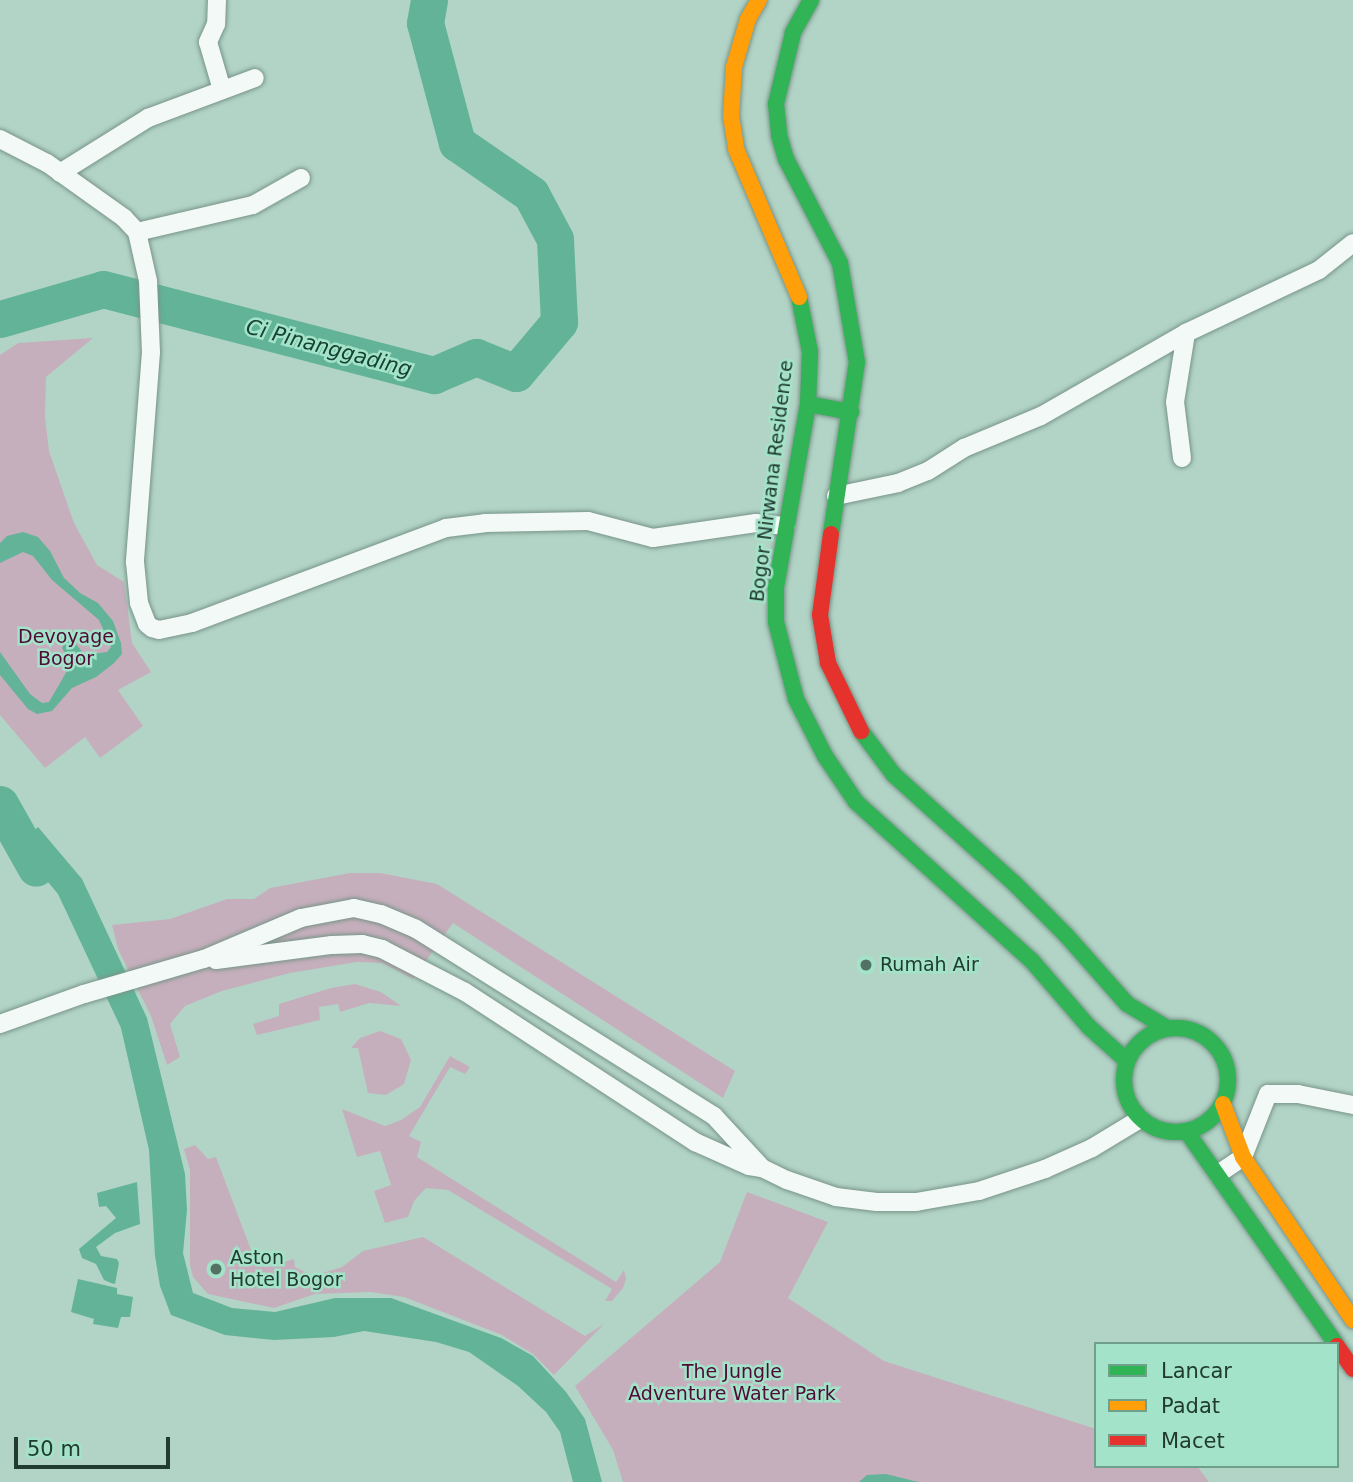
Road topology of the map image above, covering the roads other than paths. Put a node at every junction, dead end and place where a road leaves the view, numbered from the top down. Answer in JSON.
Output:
{"nodes":[{"id":1,"x":217,"y":0,"type":"edge"},
{"id":2,"x":759,"y":0,"type":"edge"},
{"id":3,"x":811,"y":0,"type":"edge"},
{"id":4,"x":255,"y":78,"type":"dead end"},
{"id":5,"x":222,"y":90,"type":"junction"},
{"id":6,"x":0,"y":139,"type":"edge"},
{"id":7,"x":60,"y":173,"type":"junction"},
{"id":8,"x":301,"y":178,"type":"dead end"},
{"id":9,"x":138,"y":232,"type":"junction"},
{"id":10,"x":1353,"y":243,"type":"edge"},
{"id":11,"x":1186,"y":333,"type":"junction"},
{"id":12,"x":807,"y":404,"type":"junction"},
{"id":13,"x":851,"y":412,"type":"junction"},
{"id":14,"x":1182,"y":458,"type":"dead end"},
{"id":15,"x":836,"y":496,"type":"junction"},
{"id":16,"x":786,"y":526,"type":"junction"},
{"id":17,"x":204,"y":959,"type":"junction"},
{"id":18,"x":0,"y":1024,"type":"edge"},
{"id":19,"x":1167,"y":1028,"type":"junction"},
{"id":20,"x":1127,"y":1061,"type":"junction"},
{"id":21,"x":1223,"y":1104,"type":"junction"},
{"id":22,"x":1353,"y":1105,"type":"edge"},
{"id":23,"x":1140,"y":1119,"type":"junction"},
{"id":24,"x":1187,"y":1132,"type":"junction"},
{"id":25,"x":1243,"y":1157,"type":"junction"},
{"id":26,"x":762,"y":1168,"type":"junction"},
{"id":27,"x":1218,"y":1174,"type":"junction"},
{"id":28,"x":1353,"y":1320,"type":"edge"},
{"id":29,"x":1334,"y":1342,"type":"edge"},
{"id":30,"x":1339,"y":1349,"type":"edge"},
{"id":31,"x":1353,"y":1369,"type":"edge"}],
"edges":[{"from":1,"to":5,"type":"street"},
{"from":2,"to":12,"type":"street","name":"Bogor Nirwana Residence"},
{"from":3,"to":13,"type":"street"},
{"from":4,"to":5,"type":"street"},
{"from":5,"to":7,"type":"street"},
{"from":6,"to":7,"type":"street"},
{"from":7,"to":9,"type":"street"},
{"from":8,"to":9,"type":"street"},
{"from":9,"to":16,"type":"street"},
{"from":10,"to":11,"type":"street"},
{"from":11,"to":14,"type":"street"},
{"from":11,"to":15,"type":"street"},
{"from":12,"to":13,"type":"street"},
{"from":12,"to":16,"type":"street","name":"Bogor Nirwana Residence"},
{"from":13,"to":15,"type":"street"},
{"from":15,"to":19,"type":"street"},
{"from":16,"to":20,"type":"street","name":"Bogor Nirwana Residence"},
{"from":17,"to":18,"type":"street"},
{"from":17,"to":26,"type":"street"},
{"from":17,"to":26,"type":"street"},
{"from":19,"to":20,"type":"street"},
{"from":19,"to":21,"type":"street"},
{"from":20,"to":23,"type":"street"},
{"from":21,"to":24,"type":"street"},
{"from":21,"to":25,"type":"street"},
{"from":22,"to":25,"type":"street"},
{"from":23,"to":24,"type":"street"},
{"from":23,"to":26,"type":"street"},
{"from":24,"to":27,"type":"street"},
{"from":25,"to":27,"type":"street"},
{"from":25,"to":28,"type":"street"},
{"from":27,"to":29,"type":"street"},
{"from":30,"to":31,"type":"street"}]}
